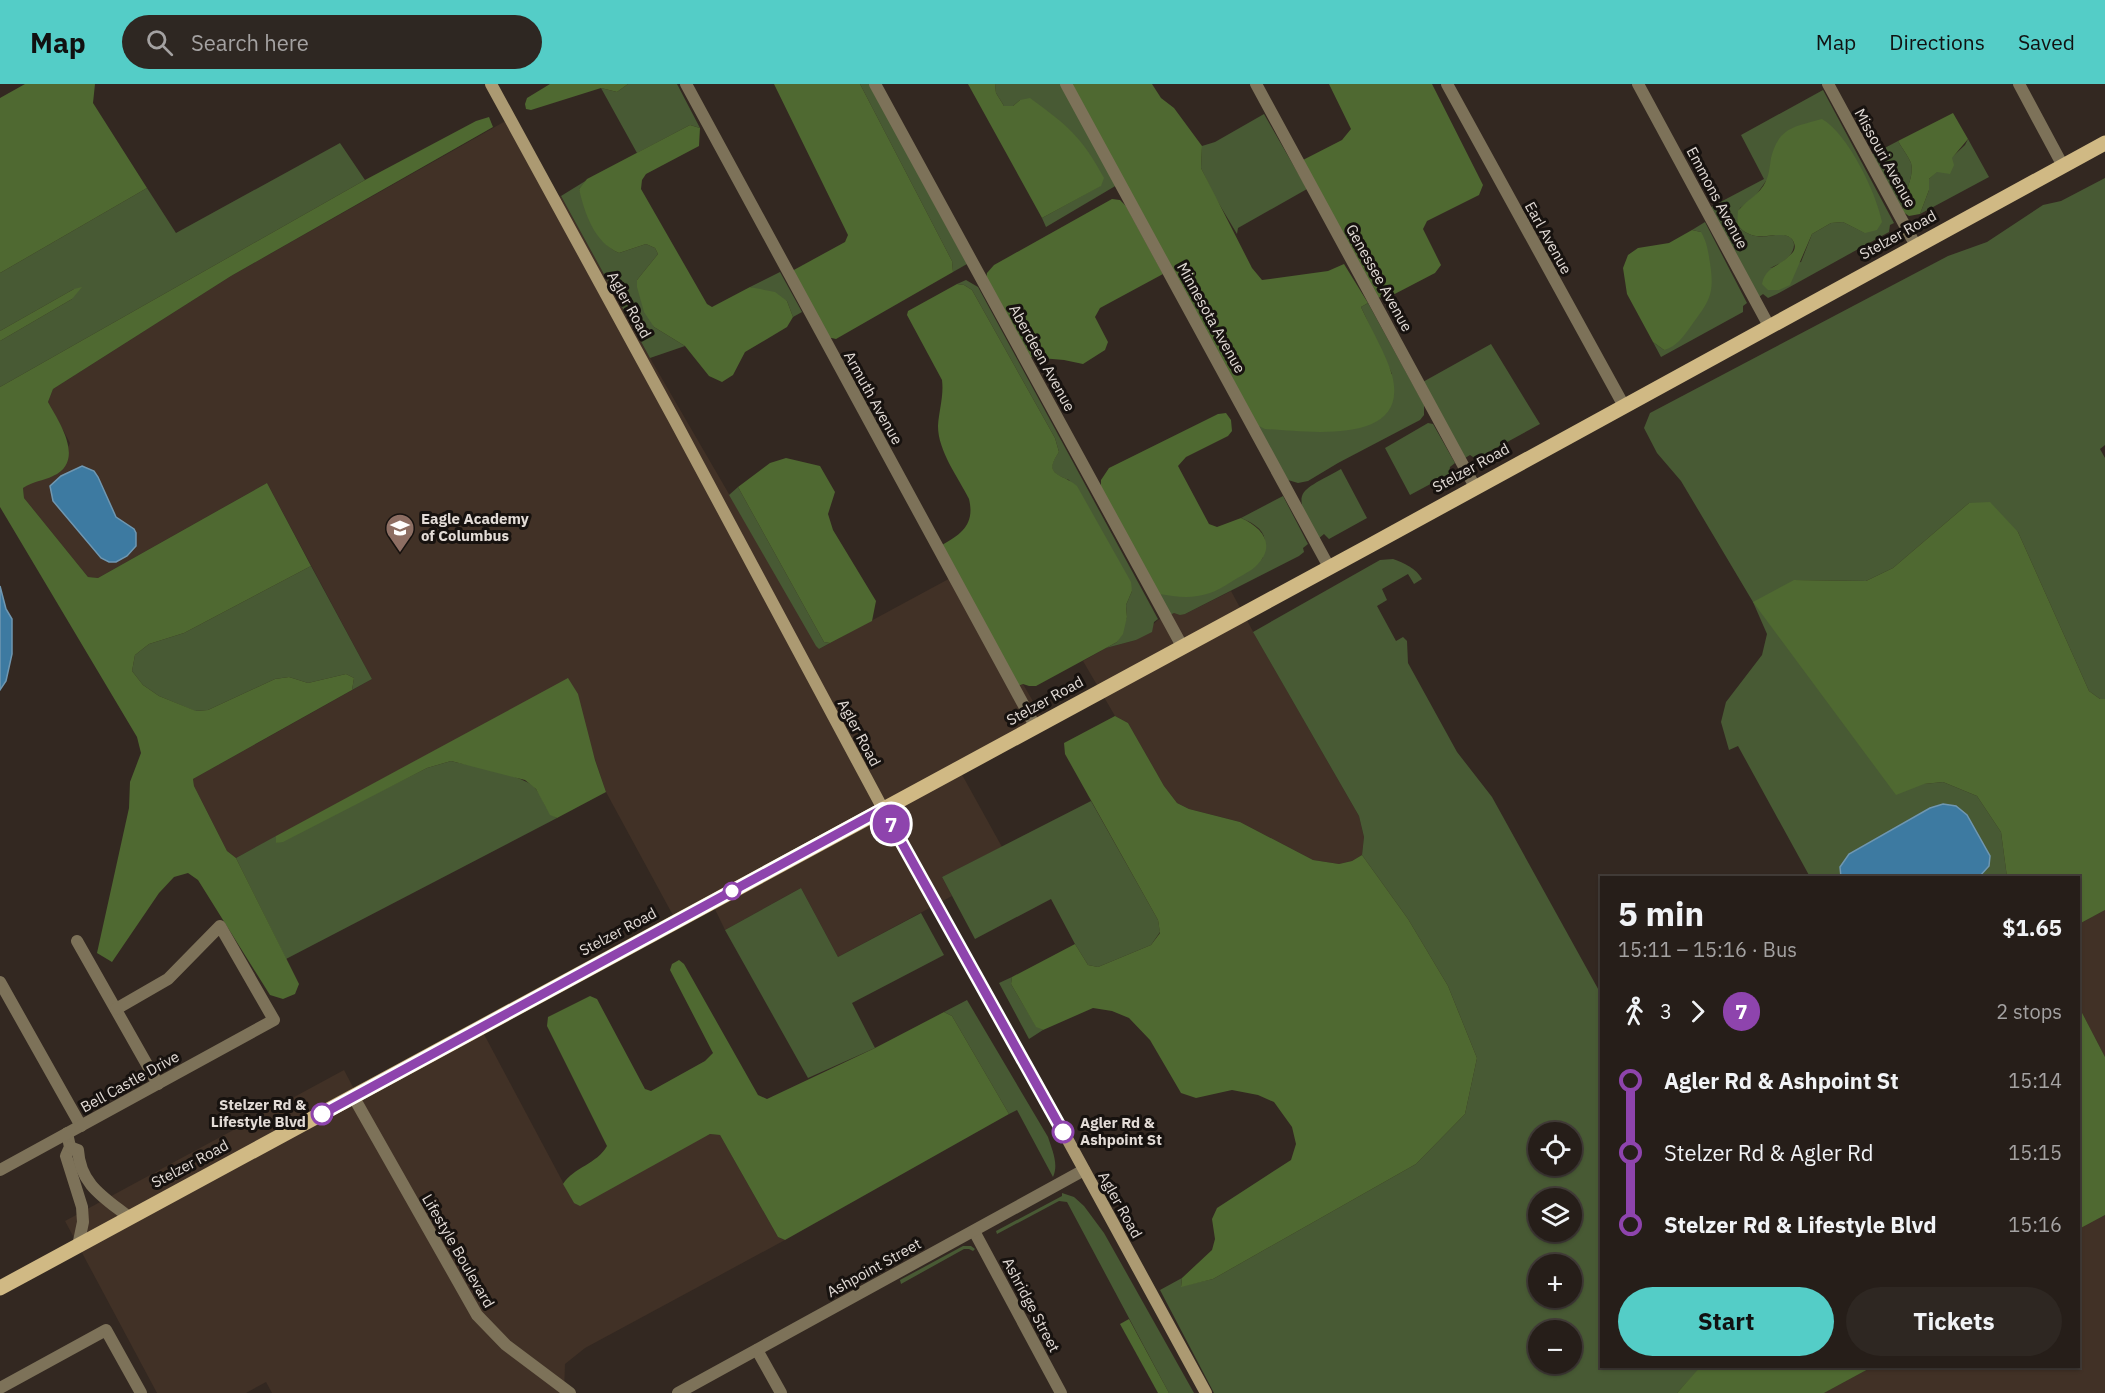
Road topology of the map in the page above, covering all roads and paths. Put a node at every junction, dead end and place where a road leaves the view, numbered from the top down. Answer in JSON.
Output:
{"nodes":[{"id":1,"x":491,"y":84,"type":"edge"},
{"id":2,"x":686,"y":84,"type":"edge"},
{"id":3,"x":875,"y":84,"type":"edge"},
{"id":4,"x":1066,"y":84,"type":"edge"},
{"id":5,"x":1256,"y":84,"type":"edge"},
{"id":6,"x":1447,"y":84,"type":"edge"},
{"id":7,"x":1638,"y":84,"type":"edge"},
{"id":8,"x":1828,"y":84,"type":"edge"},
{"id":9,"x":2019,"y":84,"type":"edge"},
{"id":10,"x":2105,"y":142,"type":"edge"},
{"id":11,"x":2063,"y":166,"type":"junction"},
{"id":12,"x":1916,"y":246,"type":"junction"},
{"id":13,"x":1769,"y":326,"type":"junction"},
{"id":14,"x":1624,"y":406,"type":"junction"},
{"id":15,"x":1475,"y":487,"type":"junction"},
{"id":16,"x":1329,"y":567,"type":"junction"},
{"id":17,"x":1182,"y":646,"type":"junction"},
{"id":18,"x":1035,"y":726,"type":"junction"},
{"id":19,"x":883,"y":809,"type":"junction"},
{"id":20,"x":76,"y":941,"type":"dead end"},
{"id":21,"x":0,"y":982,"type":"edge"},
{"id":22,"x":116,"y":1009,"type":"junction"},
{"id":23,"x":158,"y":1084,"type":"junction"},
{"id":24,"x":353,"y":1096,"type":"junction"},
{"id":25,"x":81,"y":1126,"type":"junction"},
{"id":26,"x":67,"y":1133,"type":"junction"},
{"id":27,"x":70,"y":1147,"type":"junction"},
{"id":28,"x":0,"y":1170,"type":"edge"},
{"id":29,"x":1084,"y":1170,"type":"junction"},
{"id":30,"x":130,"y":1218,"type":"junction"},
{"id":31,"x":974,"y":1231,"type":"junction"},
{"id":32,"x":78,"y":1246,"type":"junction"},
{"id":33,"x":0,"y":1288,"type":"edge"},
{"id":34,"x":757,"y":1350,"type":"junction"},
{"id":35,"x":0,"y":1388,"type":"edge"},
{"id":36,"x":141,"y":1393,"type":"edge"},
{"id":37,"x":570,"y":1393,"type":"edge"},
{"id":38,"x":678,"y":1393,"type":"edge"},
{"id":39,"x":781,"y":1393,"type":"edge"},
{"id":40,"x":1061,"y":1393,"type":"edge"},
{"id":41,"x":1206,"y":1393,"type":"edge"}],
"edges":[{"from":1,"to":19,"type":"main road","name":"Agler Road"},
{"from":2,"to":18,"type":"street","name":"Armuth Avenue"},
{"from":3,"to":17,"type":"street","name":"Aberdeen Avenue"},
{"from":4,"to":16,"type":"street","name":"Minnesota Avenue"},
{"from":5,"to":15,"type":"street","name":"Genessee Avenue"},
{"from":6,"to":14,"type":"street","name":"Earl Avenue"},
{"from":7,"to":13,"type":"street","name":"Emmons Avenue"},
{"from":8,"to":12,"type":"street","name":"Missouri Avenue"},
{"from":9,"to":11,"type":"street"},
{"from":10,"to":11,"type":"main road","name":"Stelzer Road"},
{"from":11,"to":12,"type":"main road","name":"Stelzer Road"},
{"from":12,"to":13,"type":"main road","name":"Stelzer Road"},
{"from":13,"to":14,"type":"main road","name":"Stelzer Road"},
{"from":14,"to":15,"type":"main road","name":"Stelzer Road"},
{"from":15,"to":16,"type":"main road","name":"Stelzer Road"},
{"from":16,"to":17,"type":"main road","name":"Stelzer Road"},
{"from":17,"to":18,"type":"main road","name":"Stelzer Road"},
{"from":18,"to":19,"type":"main road","name":"Stelzer Road"},
{"from":19,"to":24,"type":"main road","name":"Stelzer Road"},
{"from":19,"to":29,"type":"main road","name":"Agler Road"},
{"from":20,"to":22,"type":"street"},
{"from":21,"to":25,"type":"street"},
{"from":22,"to":23,"type":"street"},
{"from":22,"to":23,"type":"street","name":"Bell Castle Drive"},
{"from":23,"to":25,"type":"street","name":"Bell Castle Drive"},
{"from":24,"to":30,"type":"main road","name":"Stelzer Road"},
{"from":24,"to":37,"type":"street","name":"Lifestyle Boulevard"},
{"from":25,"to":26,"type":"street","name":"Bell Castle Drive"},
{"from":26,"to":27,"type":"street"},
{"from":26,"to":28,"type":"street","name":"Bell Castle Drive"},
{"from":27,"to":30,"type":"street"},
{"from":27,"to":32,"type":"street"},
{"from":29,"to":31,"type":"street","name":"Ashpoint Street"},
{"from":29,"to":41,"type":"main road","name":"Agler Road"},
{"from":30,"to":32,"type":"main road","name":"Stelzer Road"},
{"from":31,"to":34,"type":"street","name":"Ashpoint Street"},
{"from":31,"to":40,"type":"street","name":"Ashridge Street"},
{"from":32,"to":33,"type":"main road","name":"Stelzer Road"},
{"from":34,"to":38,"type":"street","name":"Ashpoint Street"},
{"from":34,"to":39,"type":"street"},
{"from":35,"to":36,"type":"street"}]}
